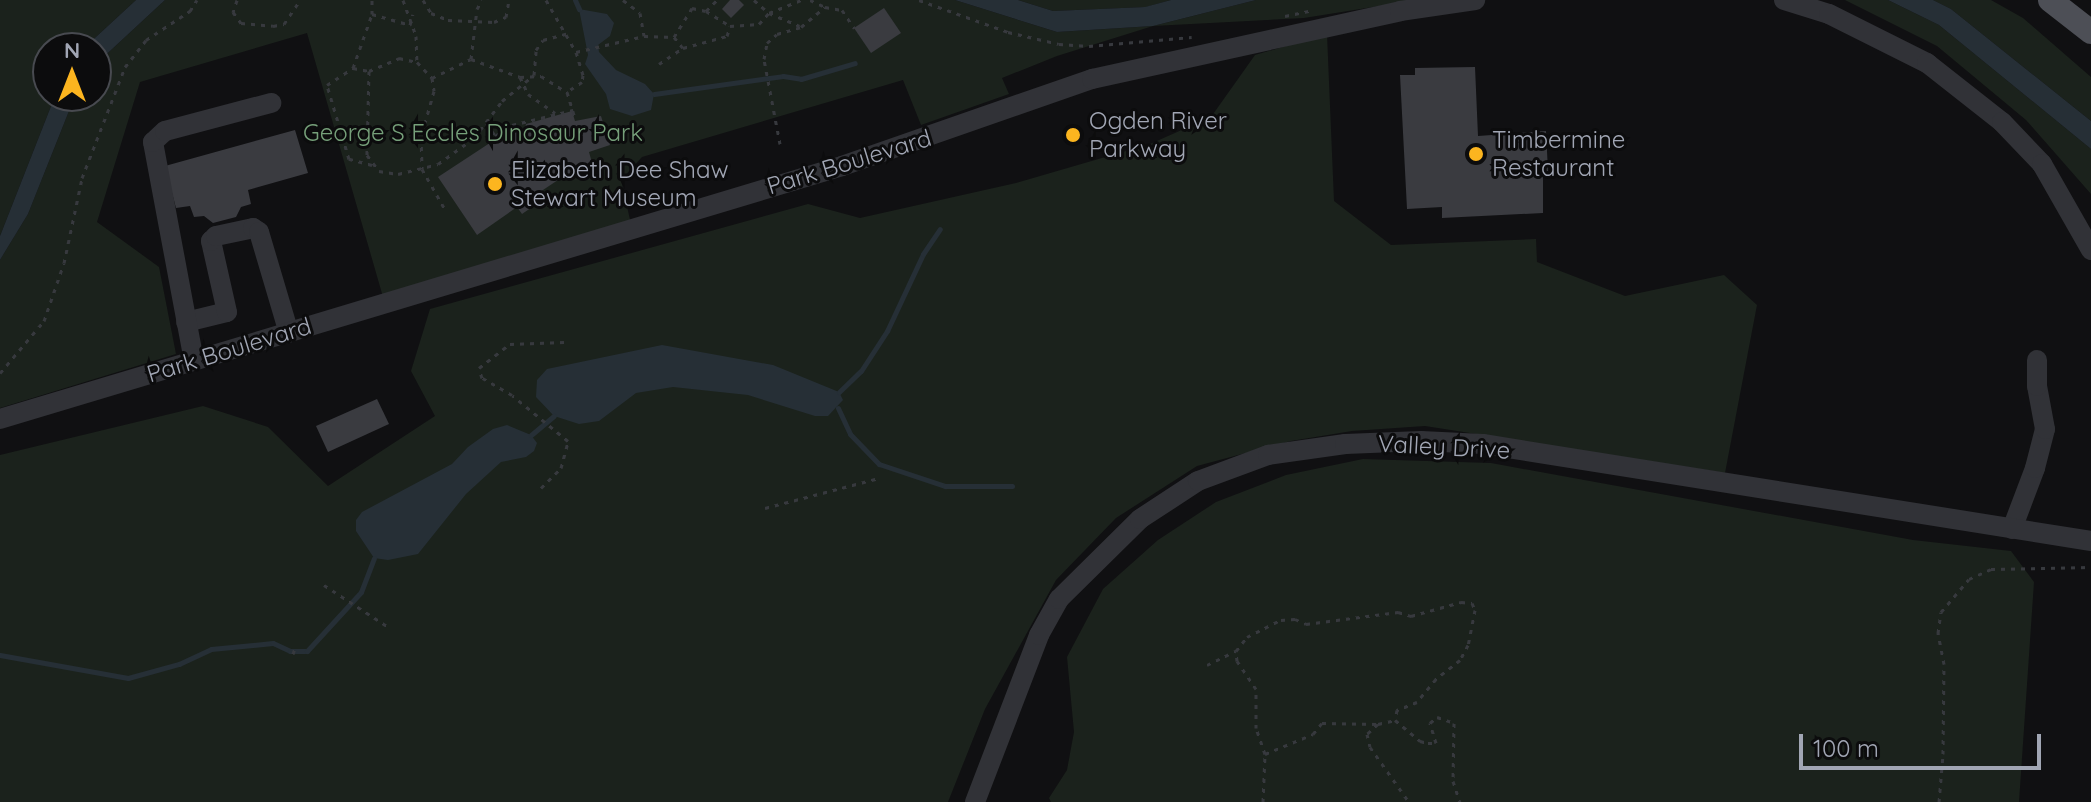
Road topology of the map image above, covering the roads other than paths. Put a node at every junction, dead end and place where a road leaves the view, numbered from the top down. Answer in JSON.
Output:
{"nodes":[{"id":1,"x":1475,"y":0,"type":"edge"},
{"id":2,"x":1784,"y":0,"type":"edge"},
{"id":3,"x":2050,"y":0,"type":"edge"},
{"id":4,"x":2091,"y":32,"type":"edge"},
{"id":5,"x":271,"y":103,"type":"dead end"},
{"id":6,"x":2091,"y":250,"type":"edge"},
{"id":7,"x":227,"y":312,"type":"junction"},
{"id":8,"x":186,"y":322,"type":"junction"},
{"id":9,"x":289,"y":333,"type":"junction"},
{"id":10,"x":237,"y":348,"type":"junction"},
{"id":11,"x":2037,"y":360,"type":"dead end"},
{"id":12,"x":194,"y":361,"type":"junction"},
{"id":13,"x":0,"y":419,"type":"edge"},
{"id":14,"x":2012,"y":529,"type":"junction"},
{"id":15,"x":2091,"y":541,"type":"edge"},
{"id":16,"x":975,"y":802,"type":"edge"}],
"edges":[{"from":1,"to":9,"type":"street","name":"Park Boulevard"},
{"from":2,"to":6,"type":"street"},
{"from":3,"to":4,"type":"main road"},
{"from":5,"to":8,"type":"street"},
{"from":7,"to":8,"type":"street"},
{"from":7,"to":9,"type":"street"},
{"from":7,"to":10,"type":"street"},
{"from":8,"to":12,"type":"street"},
{"from":9,"to":10,"type":"street","name":"Park Boulevard"},
{"from":10,"to":12,"type":"street","name":"Park Boulevard"},
{"from":11,"to":14,"type":"street"},
{"from":12,"to":13,"type":"street","name":"Park Boulevard"},
{"from":14,"to":15,"type":"street","name":"Valley Drive"},
{"from":14,"to":16,"type":"street","name":"Valley Drive"}]}
